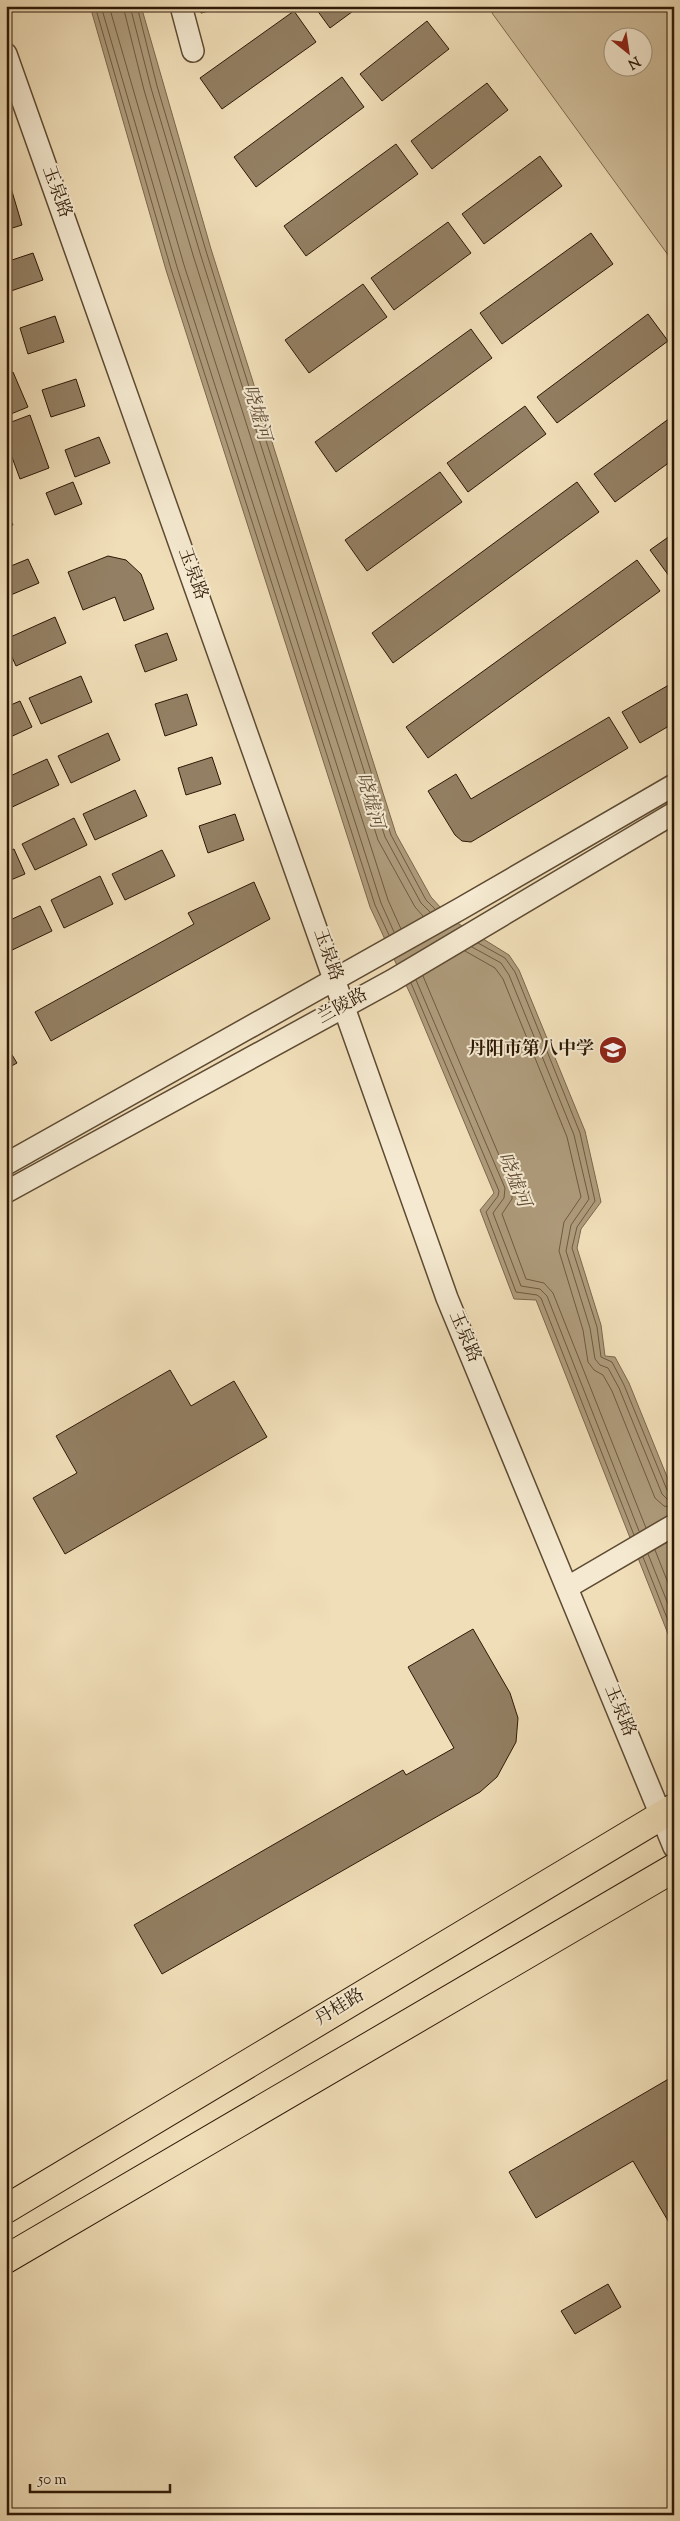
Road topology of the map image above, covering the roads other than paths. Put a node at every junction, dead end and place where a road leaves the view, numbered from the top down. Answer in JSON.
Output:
{"nodes":[{"id":1,"x":181,"y":6,"type":"edge"},
{"id":2,"x":193,"y":51,"type":"dead end"},
{"id":3,"x":6,"y":54,"type":"edge"},
{"id":4,"x":674,"y":785,"type":"edge"},
{"id":5,"x":674,"y":813,"type":"edge"},
{"id":6,"x":336,"y":979,"type":"junction"},
{"id":7,"x":345,"y":1006,"type":"junction"},
{"id":8,"x":6,"y":1164,"type":"edge"},
{"id":9,"x":6,"y":1192,"type":"edge"},
{"id":10,"x":674,"y":1525,"type":"edge"},
{"id":11,"x":568,"y":1587,"type":"junction"},
{"id":12,"x":667,"y":1812,"type":"edge"},
{"id":13,"x":674,"y":1847,"type":"edge"},
{"id":14,"x":674,"y":1868,"type":"edge"},
{"id":15,"x":6,"y":2209,"type":"edge"},
{"id":16,"x":6,"y":2259,"type":"edge"}],
"edges":[{"from":1,"to":2,"type":"street"},
{"from":3,"to":6,"type":"street","name":"玉泉路"},
{"from":4,"to":6,"type":"street","name":"兰陵路"},
{"from":5,"to":7,"type":"street","name":"兰陵路"},
{"from":6,"to":7,"type":"street","name":"玉泉路"},
{"from":6,"to":8,"type":"street","name":"兰陵路"},
{"from":7,"to":9,"type":"street","name":"兰陵路"},
{"from":7,"to":11,"type":"street","name":"玉泉路"},
{"from":10,"to":11,"type":"street"},
{"from":11,"to":12,"type":"street","name":"玉泉路"},
{"from":12,"to":13,"type":"street","name":"玉泉路"},
{"from":12,"to":15,"type":"main road","name":"丹桂路"},
{"from":14,"to":16,"type":"main road"}]}
